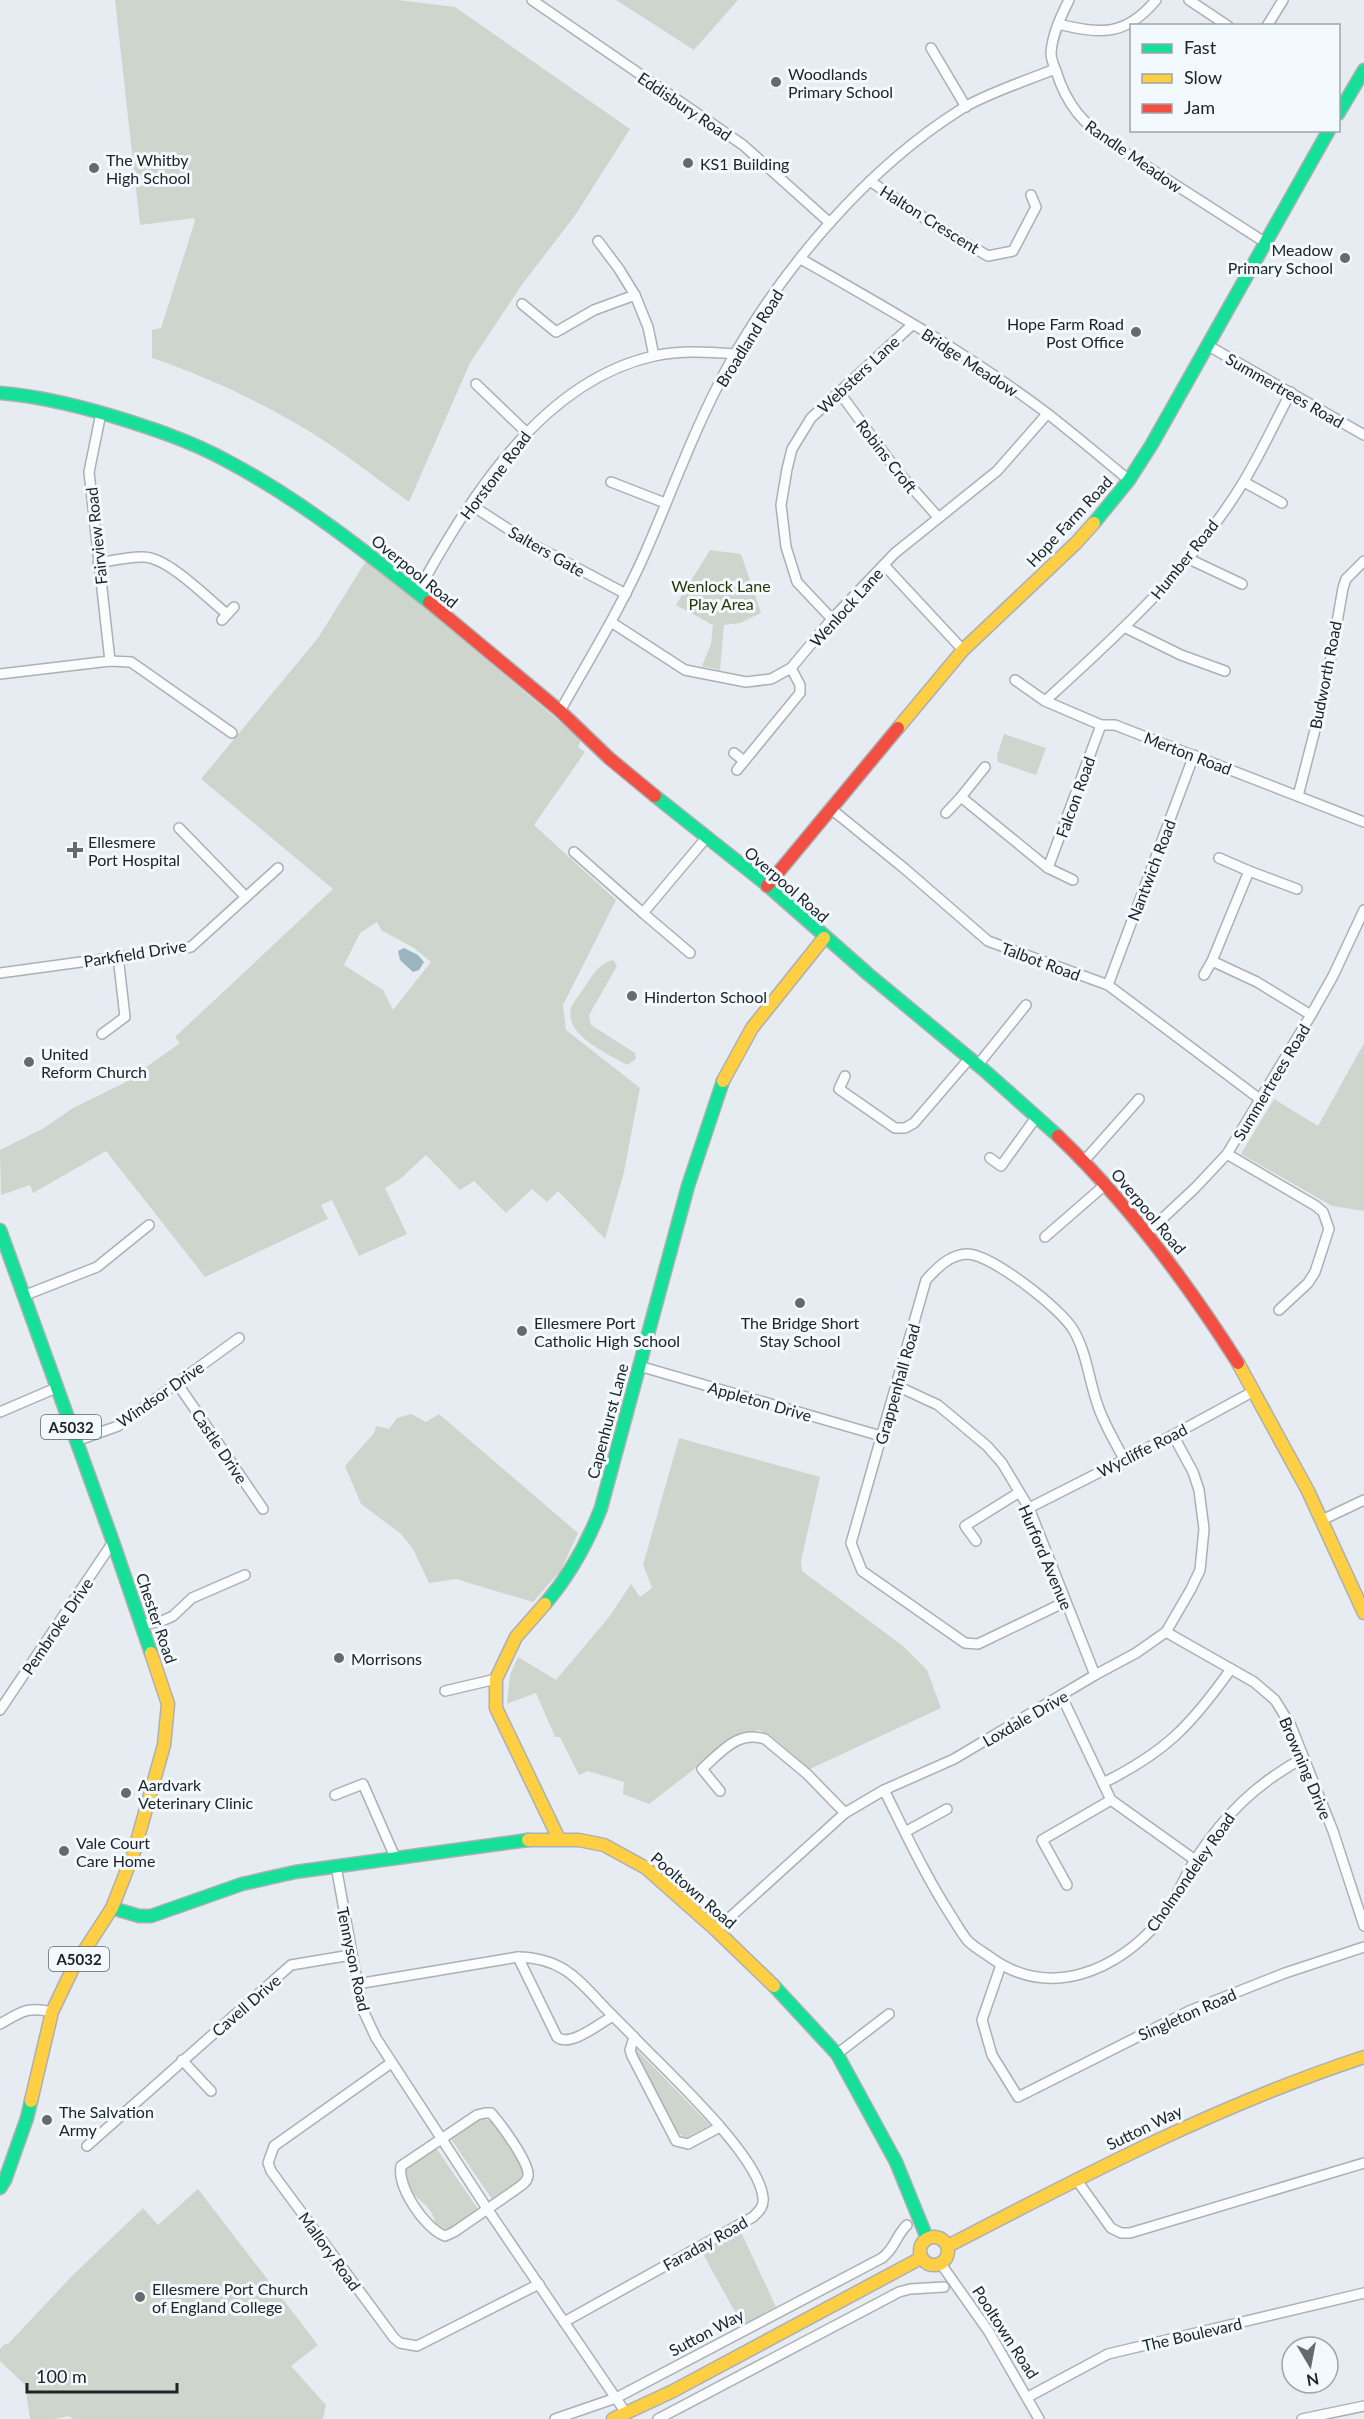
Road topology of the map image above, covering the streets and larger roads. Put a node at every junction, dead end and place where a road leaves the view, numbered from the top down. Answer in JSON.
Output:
{"nodes":[{"id":1,"x":532,"y":0,"type":"edge"},
{"id":2,"x":1069,"y":0,"type":"edge"},
{"id":3,"x":1156,"y":0,"type":"edge"},
{"id":4,"x":1189,"y":0,"type":"edge"},
{"id":5,"x":1283,"y":0,"type":"edge"},
{"id":6,"x":1058,"y":24,"type":"junction"},
{"id":7,"x":1130,"y":24,"type":"edge"},
{"id":8,"x":1130,"y":24,"type":"edge"},
{"id":9,"x":1225,"y":24,"type":"edge"},
{"id":10,"x":1268,"y":24,"type":"edge"},
{"id":11,"x":931,"y":48,"type":"dead end"},
{"id":12,"x":1055,"y":69,"type":"junction"},
{"id":13,"x":1364,"y":70,"type":"edge"},
{"id":14,"x":1342,"y":99,"type":"edge"},
{"id":15,"x":966,"y":107,"type":"junction"},
{"id":16,"x":1328,"y":132,"type":"edge"},
{"id":17,"x":870,"y":181,"type":"junction"},
{"id":18,"x":1031,"y":195,"type":"dead end"},
{"id":19,"x":830,"y":223,"type":"junction"},
{"id":20,"x":598,"y":241,"type":"dead end"},
{"id":21,"x":1266,"y":243,"type":"junction"},
{"id":22,"x":801,"y":259,"type":"junction"},
{"id":23,"x":635,"y":295,"type":"junction"},
{"id":24,"x":522,"y":304,"type":"dead end"},
{"id":25,"x":912,"y":325,"type":"junction"},
{"id":26,"x":1207,"y":345,"type":"junction"},
{"id":27,"x":736,"y":354,"type":"junction"},
{"id":28,"x":654,"y":356,"type":"junction"},
{"id":29,"x":476,"y":384,"type":"dead end"},
{"id":30,"x":838,"y":392,"type":"junction"},
{"id":31,"x":1291,"y":392,"type":"junction"},
{"id":32,"x":0,"y":393,"type":"edge"},
{"id":33,"x":101,"y":413,"type":"junction"},
{"id":34,"x":1047,"y":414,"type":"junction"},
{"id":35,"x":526,"y":432,"type":"junction"},
{"id":36,"x":1364,"y":435,"type":"edge"},
{"id":37,"x":1129,"y":480,"type":"junction"},
{"id":38,"x":611,"y":482,"type":"dead end"},
{"id":39,"x":1244,"y":482,"type":"junction"},
{"id":40,"x":665,"y":503,"type":"junction"},
{"id":41,"x":1282,"y":503,"type":"dead end"},
{"id":42,"x":471,"y":505,"type":"junction"},
{"id":43,"x":938,"y":517,"type":"junction"},
{"id":44,"x":1189,"y":559,"type":"junction"},
{"id":45,"x":1364,"y":561,"type":"edge"},
{"id":46,"x":98,"y":563,"type":"junction"},
{"id":47,"x":884,"y":565,"type":"junction"},
{"id":48,"x":1242,"y":584,"type":"dead end"},
{"id":49,"x":417,"y":593,"type":"junction"},
{"id":50,"x":626,"y":594,"type":"junction"},
{"id":51,"x":228,"y":614,"type":"dead end"},
{"id":52,"x":832,"y":619,"type":"junction"},
{"id":53,"x":611,"y":622,"type":"junction"},
{"id":54,"x":1126,"y":628,"type":"junction"},
{"id":55,"x":963,"y":650,"type":"junction"},
{"id":56,"x":110,"y":660,"type":"junction"},
{"id":57,"x":791,"y":668,"type":"junction"},
{"id":58,"x":1226,"y":671,"type":"dead end"},
{"id":59,"x":0,"y":674,"type":"edge"},
{"id":60,"x":1015,"y":680,"type":"dead end"},
{"id":61,"x":1045,"y":700,"type":"junction"},
{"id":62,"x":560,"y":711,"type":"junction"},
{"id":63,"x":1101,"y":725,"type":"junction"},
{"id":64,"x":232,"y":733,"type":"dead end"},
{"id":65,"x":734,"y":753,"type":"dead end"},
{"id":66,"x":1194,"y":755,"type":"junction"},
{"id":67,"x":744,"y":761,"type":"junction"},
{"id":68,"x":985,"y":767,"type":"dead end"},
{"id":69,"x":737,"y":770,"type":"dead end"},
{"id":70,"x":1298,"y":796,"type":"junction"},
{"id":71,"x":961,"y":797,"type":"junction"},
{"id":72,"x":830,"y":808,"type":"junction"},
{"id":73,"x":946,"y":813,"type":"dead end"},
{"id":74,"x":1364,"y":822,"type":"edge"},
{"id":75,"x":179,"y":828,"type":"dead end"},
{"id":76,"x":706,"y":838,"type":"junction"},
{"id":77,"x":574,"y":852,"type":"dead end"},
{"id":78,"x":1219,"y":858,"type":"dead end"},
{"id":79,"x":278,"y":868,"type":"dead end"},
{"id":80,"x":1048,"y":868,"type":"junction"},
{"id":81,"x":1249,"y":871,"type":"junction"},
{"id":82,"x":1073,"y":880,"type":"dead end"},
{"id":83,"x":767,"y":886,"type":"junction"},
{"id":84,"x":1297,"y":889,"type":"dead end"},
{"id":85,"x":246,"y":897,"type":"junction"},
{"id":86,"x":1364,"y":910,"type":"edge"},
{"id":87,"x":643,"y":913,"type":"junction"},
{"id":88,"x":824,"y":938,"type":"junction"},
{"id":89,"x":691,"y":952,"type":"dead end"},
{"id":90,"x":118,"y":956,"type":"junction"},
{"id":91,"x":1212,"y":961,"type":"junction"},
{"id":92,"x":0,"y":973,"type":"edge"},
{"id":93,"x":1204,"y":975,"type":"dead end"},
{"id":94,"x":1108,"y":985,"type":"junction"},
{"id":95,"x":1026,"y":1005,"type":"dead end"},
{"id":96,"x":1311,"y":1016,"type":"junction"},
{"id":97,"x":102,"y":1034,"type":"dead end"},
{"id":98,"x":973,"y":1062,"type":"junction"},
{"id":99,"x":845,"y":1076,"type":"dead end"},
{"id":100,"x":1139,"y":1099,"type":"dead end"},
{"id":101,"x":1261,"y":1100,"type":"junction"},
{"id":102,"x":1037,"y":1116,"type":"junction"},
{"id":103,"x":1227,"y":1154,"type":"junction"},
{"id":104,"x":990,"y":1158,"type":"dead end"},
{"id":105,"x":1084,"y":1161,"type":"junction"},
{"id":106,"x":1106,"y":1184,"type":"junction"},
{"id":107,"x":1043,"y":1222,"type":"dead end"},
{"id":108,"x":149,"y":1225,"type":"dead end"},
{"id":109,"x":0,"y":1230,"type":"edge"},
{"id":110,"x":1148,"y":1232,"type":"junction"},
{"id":111,"x":23,"y":1296,"type":"junction"},
{"id":112,"x":1285,"y":1310,"type":"dead end"},
{"id":113,"x":239,"y":1338,"type":"dead end"},
{"id":114,"x":639,"y":1366,"type":"junction"},
{"id":115,"x":177,"y":1383,"type":"junction"},
{"id":116,"x":897,"y":1386,"type":"junction"},
{"id":117,"x":56,"y":1388,"type":"junction"},
{"id":118,"x":1254,"y":1391,"type":"junction"},
{"id":119,"x":0,"y":1412,"type":"edge"},
{"id":120,"x":1173,"y":1435,"type":"junction"},
{"id":121,"x":881,"y":1436,"type":"junction"},
{"id":122,"x":76,"y":1441,"type":"junction"},
{"id":123,"x":1124,"y":1459,"type":"junction"},
{"id":124,"x":1018,"y":1493,"type":"junction"},
{"id":125,"x":1364,"y":1500,"type":"edge"},
{"id":126,"x":1029,"y":1508,"type":"junction"},
{"id":127,"x":263,"y":1509,"type":"dead end"},
{"id":128,"x":1323,"y":1520,"type":"junction"},
{"id":129,"x":976,"y":1541,"type":"dead end"},
{"id":130,"x":113,"y":1542,"type":"junction"},
{"id":131,"x":244,"y":1575,"type":"dead end"},
{"id":132,"x":1065,"y":1602,"type":"junction"},
{"id":133,"x":1364,"y":1613,"type":"edge"},
{"id":134,"x":142,"y":1625,"type":"junction"},
{"id":135,"x":1166,"y":1632,"type":"junction"},
{"id":136,"x":1232,"y":1669,"type":"junction"},
{"id":137,"x":1095,"y":1675,"type":"junction"},
{"id":138,"x":496,"y":1679,"type":"junction"},
{"id":139,"x":445,"y":1691,"type":"dead end"},
{"id":140,"x":1062,"y":1697,"type":"junction"},
{"id":141,"x":0,"y":1710,"type":"edge"},
{"id":142,"x":1304,"y":1758,"type":"junction"},
{"id":143,"x":1104,"y":1783,"type":"junction"},
{"id":144,"x":884,"y":1790,"type":"junction"},
{"id":145,"x":720,"y":1791,"type":"dead end"},
{"id":146,"x":335,"y":1795,"type":"dead end"},
{"id":147,"x":1111,"y":1800,"type":"junction"},
{"id":148,"x":947,"y":1809,"type":"dead end"},
{"id":149,"x":845,"y":1813,"type":"junction"},
{"id":150,"x":905,"y":1832,"type":"junction"},
{"id":151,"x":559,"y":1839,"type":"junction"},
{"id":152,"x":395,"y":1857,"type":"junction"},
{"id":153,"x":1195,"y":1860,"type":"junction"},
{"id":154,"x":336,"y":1866,"type":"junction"},
{"id":155,"x":1067,"y":1885,"type":"dead end"},
{"id":156,"x":112,"y":1908,"type":"junction"},
{"id":157,"x":1364,"y":1926,"type":"edge"},
{"id":158,"x":716,"y":1930,"type":"junction"},
{"id":159,"x":1364,"y":1947,"type":"edge"},
{"id":160,"x":351,"y":1955,"type":"junction"},
{"id":161,"x":518,"y":1957,"type":"junction"},
{"id":162,"x":1001,"y":1965,"type":"junction"},
{"id":163,"x":357,"y":1984,"type":"junction"},
{"id":164,"x":52,"y":2012,"type":"junction"},
{"id":165,"x":889,"y":2014,"type":"dead end"},
{"id":166,"x":613,"y":2016,"type":"junction"},
{"id":167,"x":0,"y":2024,"type":"edge"},
{"id":168,"x":634,"y":2037,"type":"junction"},
{"id":169,"x":837,"y":2054,"type":"junction"},
{"id":170,"x":1364,"y":2057,"type":"edge"},
{"id":171,"x":182,"y":2060,"type":"junction"},
{"id":172,"x":391,"y":2063,"type":"junction"},
{"id":173,"x":211,"y":2091,"type":"dead end"},
{"id":174,"x":720,"y":2127,"type":"junction"},
{"id":175,"x":443,"y":2139,"type":"junction"},
{"id":176,"x":87,"y":2146,"type":"dead end"},
{"id":177,"x":1364,"y":2163,"type":"edge"},
{"id":178,"x":4,"y":2167,"type":"edge"},
{"id":179,"x":1076,"y":2180,"type":"junction"},
{"id":180,"x":0,"y":2188,"type":"edge"},
{"id":181,"x":488,"y":2210,"type":"junction"},
{"id":182,"x":907,"y":2225,"type":"dead end"},
{"id":183,"x":927,"y":2238,"type":"junction"},
{"id":184,"x":948,"y":2246,"type":"junction"},
{"id":185,"x":921,"y":2258,"type":"junction"},
{"id":186,"x":941,"y":2264,"type":"junction"},
{"id":187,"x":539,"y":2284,"type":"junction"},
{"id":188,"x":944,"y":2287,"type":"dead end"},
{"id":189,"x":1364,"y":2293,"type":"edge"},
{"id":190,"x":564,"y":2322,"type":"junction"},
{"id":191,"x":1028,"y":2397,"type":"junction"},
{"id":192,"x":616,"y":2398,"type":"junction"},
{"id":193,"x":1364,"y":2406,"type":"edge"},
{"id":194,"x":626,"y":2414,"type":"junction"},
{"id":195,"x":555,"y":2419,"type":"edge"},
{"id":196,"x":613,"y":2419,"type":"edge"},
{"id":197,"x":658,"y":2419,"type":"edge"},
{"id":198,"x":1039,"y":2419,"type":"edge"},
{"id":199,"x":1302,"y":2419,"type":"edge"}],
"edges":[{"from":1,"to":19,"type":"street","name":"Eddisbury Road"},
{"from":2,"to":6,"type":"street","name":"Randle Meadow"},
{"from":3,"to":7,"type":"street"},
{"from":4,"to":9,"type":"street"},
{"from":5,"to":10,"type":"street"},
{"from":6,"to":8,"type":"street"},
{"from":6,"to":12,"type":"street","name":"Randle Meadow"},
{"from":11,"to":15,"type":"street"},
{"from":12,"to":15,"type":"street","name":"Broadland Road"},
{"from":12,"to":21,"type":"street","name":"Randle Meadow"},
{"from":13,"to":14,"type":"street"},
{"from":15,"to":17,"type":"street","name":"Broadland Road"},
{"from":16,"to":21,"type":"street","name":"Hope Farm Road"},
{"from":17,"to":18,"type":"street","name":"Halton Crescent"},
{"from":17,"to":19,"type":"street","name":"Broadland Road"},
{"from":19,"to":22,"type":"street","name":"Broadland Road"},
{"from":20,"to":23,"type":"street"},
{"from":21,"to":26,"type":"street","name":"Hope Farm Road"},
{"from":22,"to":25,"type":"street","name":"Bridge Meadow"},
{"from":22,"to":27,"type":"street","name":"Broadland Road"},
{"from":23,"to":24,"type":"street"},
{"from":23,"to":28,"type":"street"},
{"from":25,"to":30,"type":"street","name":"Websters Lane"},
{"from":25,"to":34,"type":"street","name":"Bridge Meadow"},
{"from":26,"to":31,"type":"street","name":"Summertrees Road"},
{"from":26,"to":37,"type":"street","name":"Hope Farm Road"},
{"from":27,"to":28,"type":"street","name":"Horstone Road"},
{"from":27,"to":40,"type":"street","name":"Broadland Road"},
{"from":28,"to":35,"type":"street","name":"Horstone Road"},
{"from":29,"to":35,"type":"street"},
{"from":30,"to":43,"type":"street","name":"Robins Croft"},
{"from":30,"to":52,"type":"street","name":"Websters Lane"},
{"from":31,"to":36,"type":"street","name":"Summertrees Road"},
{"from":31,"to":39,"type":"street","name":"Humber Road"},
{"from":32,"to":33,"type":"street","name":"Overpool Road"},
{"from":33,"to":46,"type":"street","name":"Fairview Road"},
{"from":33,"to":49,"type":"street","name":"Overpool Road"},
{"from":34,"to":37,"type":"street","name":"Bridge Meadow"},
{"from":34,"to":43,"type":"street","name":"Wenlock Lane"},
{"from":35,"to":42,"type":"street","name":"Horstone Road"},
{"from":37,"to":55,"type":"street","name":"Hope Farm Road"},
{"from":38,"to":40,"type":"street"},
{"from":39,"to":41,"type":"street"},
{"from":39,"to":44,"type":"street","name":"Humber Road"},
{"from":40,"to":50,"type":"street","name":"Broadland Road"},
{"from":42,"to":49,"type":"street","name":"Horstone Road"},
{"from":42,"to":50,"type":"street","name":"Salters Gate"},
{"from":43,"to":47,"type":"street","name":"Wenlock Lane"},
{"from":44,"to":48,"type":"street"},
{"from":44,"to":54,"type":"street","name":"Humber Road"},
{"from":45,"to":70,"type":"street","name":"Budworth Road"},
{"from":46,"to":51,"type":"street"},
{"from":46,"to":56,"type":"street","name":"Fairview Road"},
{"from":47,"to":52,"type":"street","name":"Wenlock Lane"},
{"from":47,"to":55,"type":"street"},
{"from":49,"to":62,"type":"street","name":"Overpool Road"},
{"from":50,"to":53,"type":"street","name":"Broadland Road"},
{"from":52,"to":57,"type":"street","name":"Wenlock Lane"},
{"from":53,"to":57,"type":"street","name":"Wenlock Lane"},
{"from":53,"to":62,"type":"street","name":"Broadland Road"},
{"from":54,"to":58,"type":"street"},
{"from":54,"to":61,"type":"street","name":"Humber Road"},
{"from":55,"to":72,"type":"street","name":"Hope Farm Road"},
{"from":56,"to":59,"type":"street"},
{"from":56,"to":64,"type":"street"},
{"from":57,"to":67,"type":"street"},
{"from":60,"to":61,"type":"street","name":"Merton Road"},
{"from":61,"to":63,"type":"street","name":"Merton Road"},
{"from":62,"to":76,"type":"street","name":"Overpool Road"},
{"from":63,"to":66,"type":"street","name":"Merton Road"},
{"from":63,"to":80,"type":"street","name":"Falcon Road"},
{"from":65,"to":67,"type":"street"},
{"from":66,"to":70,"type":"street","name":"Merton Road"},
{"from":66,"to":94,"type":"street","name":"Nantwich Road"},
{"from":67,"to":69,"type":"street"},
{"from":68,"to":71,"type":"street"},
{"from":70,"to":74,"type":"street","name":"Merton Road"},
{"from":71,"to":73,"type":"street"},
{"from":71,"to":80,"type":"street"},
{"from":72,"to":83,"type":"street","name":"Hope Farm Road"},
{"from":72,"to":94,"type":"street","name":"Talbot Road"},
{"from":75,"to":85,"type":"street"},
{"from":76,"to":83,"type":"street","name":"Overpool Road"},
{"from":76,"to":87,"type":"street"},
{"from":77,"to":87,"type":"street"},
{"from":78,"to":81,"type":"street"},
{"from":79,"to":85,"type":"street","name":"Parkfield Drive"},
{"from":80,"to":82,"type":"street"},
{"from":81,"to":84,"type":"street"},
{"from":81,"to":91,"type":"street"},
{"from":83,"to":88,"type":"street","name":"Overpool Road"},
{"from":85,"to":90,"type":"street","name":"Parkfield Drive"},
{"from":86,"to":96,"type":"street","name":"Summertrees Road"},
{"from":87,"to":89,"type":"street"},
{"from":88,"to":98,"type":"street","name":"Overpool Road"},
{"from":88,"to":114,"type":"street","name":"Capenhurst Lane"},
{"from":90,"to":92,"type":"street","name":"Parkfield Drive"},
{"from":90,"to":97,"type":"street"},
{"from":91,"to":93,"type":"street"},
{"from":91,"to":96,"type":"street"},
{"from":94,"to":101,"type":"street","name":"Talbot Road"},
{"from":95,"to":98,"type":"street"},
{"from":96,"to":101,"type":"street","name":"Summertrees Road"},
{"from":98,"to":99,"type":"street"},
{"from":98,"to":102,"type":"street","name":"Overpool Road"},
{"from":100,"to":105,"type":"street"},
{"from":101,"to":103,"type":"street","name":"Summertrees Road"},
{"from":102,"to":104,"type":"street"},
{"from":102,"to":105,"type":"street","name":"Overpool Road"},
{"from":103,"to":110,"type":"street","name":"Summertrees Road"},
{"from":103,"to":112,"type":"street"},
{"from":105,"to":106,"type":"street","name":"Overpool Road"},
{"from":106,"to":107,"type":"street"},
{"from":106,"to":110,"type":"street","name":"Overpool Road"},
{"from":108,"to":111,"type":"street"},
{"from":109,"to":111,"type":"street","name":"Chester Road","number":"A5032"},
{"from":110,"to":118,"type":"street","name":"Overpool Road"},
{"from":111,"to":117,"type":"street","name":"Chester Road","number":"A5032"},
{"from":113,"to":115,"type":"street","name":"Windsor Drive"},
{"from":114,"to":121,"type":"street","name":"Appleton Drive"},
{"from":114,"to":138,"type":"street","name":"Capenhurst Lane"},
{"from":115,"to":122,"type":"street","name":"Windsor Drive"},
{"from":115,"to":127,"type":"street","name":"Castle Drive"},
{"from":116,"to":121,"type":"street","name":"Grappenhall Road"},
{"from":116,"to":123,"type":"street","name":"Grappenhall Road"},
{"from":116,"to":124,"type":"street","name":"Hurford Avenue"},
{"from":117,"to":119,"type":"street"},
{"from":117,"to":122,"type":"street","name":"Chester Road","number":"A5032"},
{"from":118,"to":120,"type":"street","name":"Wycliffe Road"},
{"from":118,"to":128,"type":"street","name":"Overpool Road"},
{"from":120,"to":123,"type":"street","name":"Wycliffe Road"},
{"from":120,"to":135,"type":"street","name":"Loxdale Drive"},
{"from":121,"to":132,"type":"street","name":"Grappenhall Road"},
{"from":122,"to":130,"type":"street","name":"Chester Road","number":"A5032"},
{"from":123,"to":126,"type":"street","name":"Wycliffe Road"},
{"from":124,"to":126,"type":"street","name":"Hurford Avenue"},
{"from":124,"to":129,"type":"street"},
{"from":125,"to":128,"type":"street"},
{"from":126,"to":132,"type":"street","name":"Hurford Avenue"},
{"from":128,"to":133,"type":"street","name":"Overpool Road"},
{"from":130,"to":134,"type":"street","name":"Chester Road","number":"A5032"},
{"from":130,"to":141,"type":"street","name":"Pembroke Drive"},
{"from":131,"to":134,"type":"street"},
{"from":132,"to":137,"type":"street","name":"Hurford Avenue"},
{"from":134,"to":156,"type":"street","name":"Chester Road","number":"A5032"},
{"from":135,"to":136,"type":"street","name":"Browning Drive"},
{"from":135,"to":137,"type":"street","name":"Loxdale Drive"},
{"from":136,"to":142,"type":"street","name":"Browning Drive"},
{"from":136,"to":143,"type":"street"},
{"from":137,"to":140,"type":"street","name":"Loxdale Drive"},
{"from":138,"to":139,"type":"street"},
{"from":138,"to":151,"type":"street","name":"Capenhurst Lane"},
{"from":140,"to":143,"type":"street"},
{"from":140,"to":144,"type":"street","name":"Loxdale Drive"},
{"from":142,"to":153,"type":"street","name":"Cholmondeley Road"},
{"from":142,"to":157,"type":"street","name":"Browning Drive"},
{"from":143,"to":147,"type":"street"},
{"from":144,"to":149,"type":"street","name":"Loxdale Drive"},
{"from":144,"to":150,"type":"street","name":"Cholmondeley Road"},
{"from":145,"to":149,"type":"street"},
{"from":146,"to":152,"type":"street"},
{"from":147,"to":153,"type":"street"},
{"from":147,"to":155,"type":"street"},
{"from":148,"to":150,"type":"street"},
{"from":149,"to":158,"type":"street","name":"Loxdale Drive"},
{"from":150,"to":162,"type":"street","name":"Cholmondeley Road"},
{"from":151,"to":152,"type":"street","name":"Pooltown Road"},
{"from":151,"to":158,"type":"street","name":"Pooltown Road"},
{"from":152,"to":154,"type":"street","name":"Pooltown Road"},
{"from":153,"to":162,"type":"street","name":"Cholmondeley Road"},
{"from":154,"to":156,"type":"street","name":"Pooltown Road"},
{"from":154,"to":160,"type":"street","name":"Tennyson Road"},
{"from":156,"to":164,"type":"street","name":"Chester Road","number":"A5032"},
{"from":158,"to":169,"type":"street","name":"Pooltown Road"},
{"from":159,"to":162,"type":"street","name":"Singleton Road"},
{"from":160,"to":163,"type":"street","name":"Tennyson Road"},
{"from":160,"to":171,"type":"street","name":"Cavell Drive"},
{"from":161,"to":163,"type":"street","name":"Faraday Road"},
{"from":161,"to":166,"type":"street","name":"Faraday Road"},
{"from":161,"to":166,"type":"street"},
{"from":163,"to":172,"type":"street","name":"Tennyson Road"},
{"from":164,"to":167,"type":"street"},
{"from":164,"to":178,"type":"street","number":"A5032"},
{"from":165,"to":169,"type":"street"},
{"from":166,"to":168,"type":"street","name":"Faraday Road"},
{"from":168,"to":174,"type":"street","name":"Faraday Road"},
{"from":168,"to":174,"type":"street"},
{"from":169,"to":183,"type":"street","name":"Pooltown Road"},
{"from":170,"to":179,"type":"street","name":"Sutton Way"},
{"from":171,"to":173,"type":"street"},
{"from":171,"to":176,"type":"street","name":"Cavell Drive"},
{"from":172,"to":175,"type":"street","name":"Tennyson Road"},
{"from":172,"to":187,"type":"street","name":"Mallory Road"},
{"from":174,"to":190,"type":"street","name":"Faraday Road"},
{"from":175,"to":181,"type":"street","name":"Tennyson Road"},
{"from":175,"to":181,"type":"street"},
{"from":175,"to":181,"type":"street"},
{"from":177,"to":179,"type":"street"},
{"from":178,"to":180,"type":"street","number":"A5032"},
{"from":179,"to":184,"type":"street","name":"Sutton Way"},
{"from":181,"to":187,"type":"street","name":"Tennyson Road"},
{"from":182,"to":192,"type":"street","name":"Sutton Way"},
{"from":183,"to":184,"type":"street"},
{"from":183,"to":185,"type":"street"},
{"from":184,"to":186,"type":"street"},
{"from":185,"to":186,"type":"street"},
{"from":185,"to":194,"type":"street"},
{"from":186,"to":191,"type":"street","name":"Pooltown Road"},
{"from":187,"to":190,"type":"street","name":"Tennyson Road"},
{"from":188,"to":197,"type":"street"},
{"from":189,"to":191,"type":"street","name":"The Boulevard"},
{"from":190,"to":192,"type":"street","name":"Tennyson Road"},
{"from":191,"to":198,"type":"street","name":"Pooltown Road"},
{"from":192,"to":194,"type":"street","name":"Tennyson Road"},
{"from":192,"to":195,"type":"street","name":"Sutton Way"},
{"from":193,"to":199,"type":"street"},
{"from":194,"to":196,"type":"street"}]}
